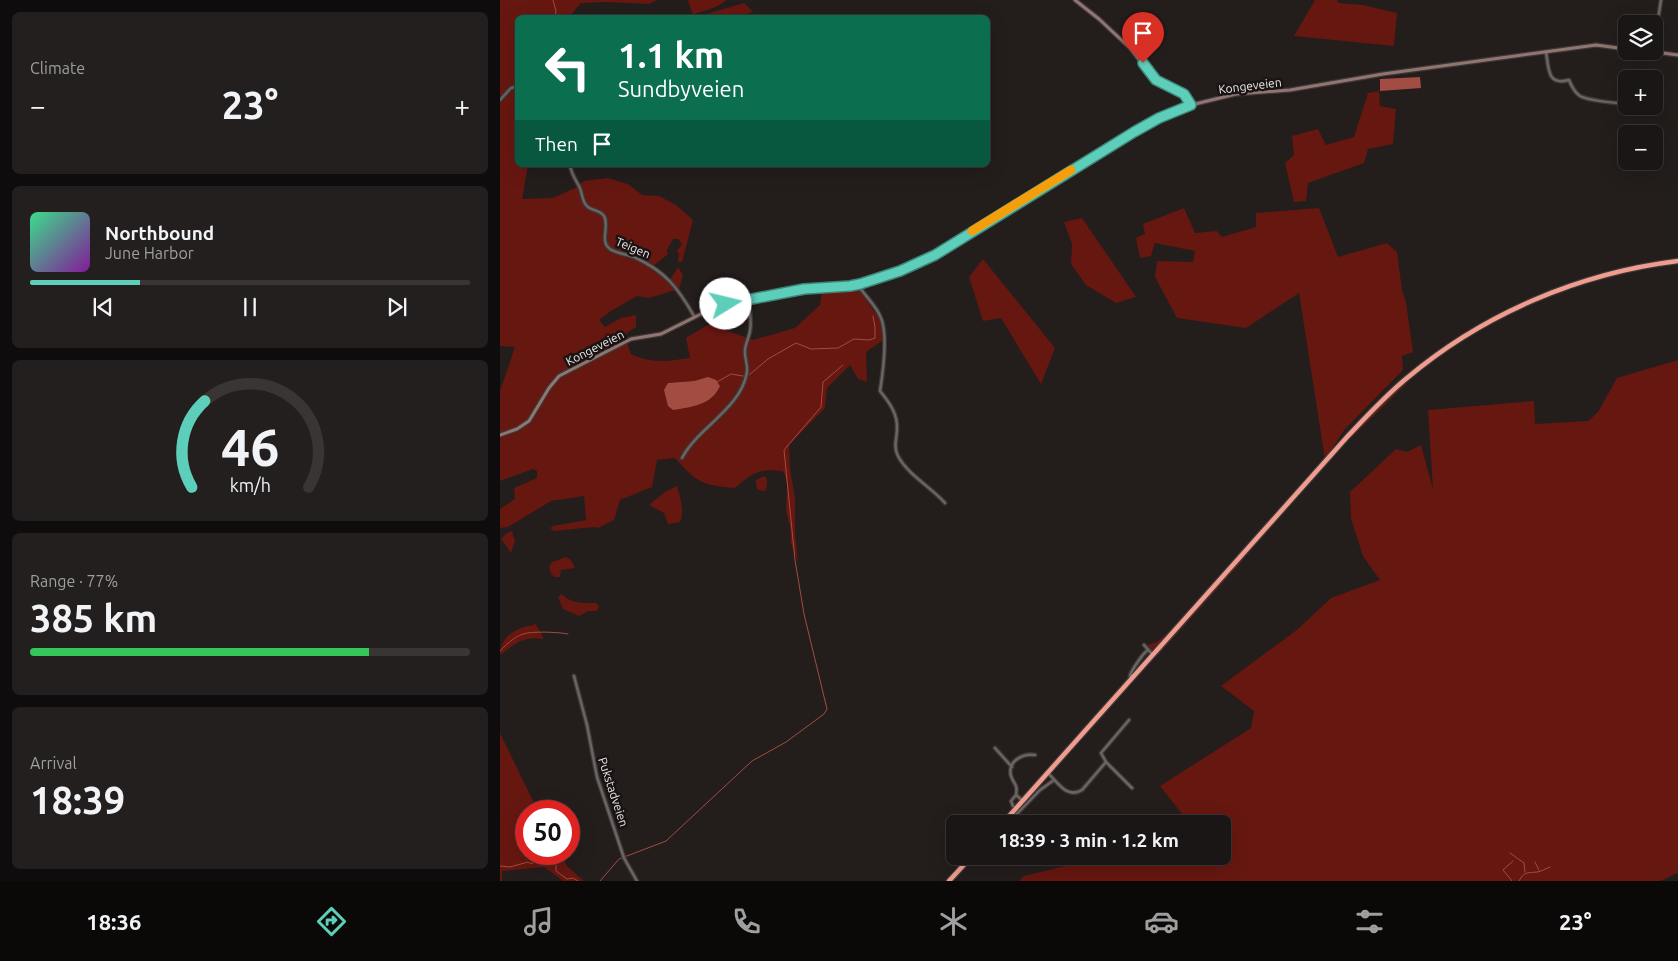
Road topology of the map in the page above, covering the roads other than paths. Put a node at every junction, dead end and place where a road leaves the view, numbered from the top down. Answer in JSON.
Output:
{"nodes":[{"id":1,"x":1075,"y":0,"type":"edge"},
{"id":2,"x":1661,"y":0,"type":"edge"},
{"id":3,"x":1659,"y":15,"type":"edge"},
{"id":4,"x":1618,"y":47,"type":"edge"},
{"id":5,"x":1546,"y":52,"type":"junction"},
{"id":6,"x":1663,"y":53,"type":"edge"},
{"id":7,"x":1678,"y":55,"type":"edge"},
{"id":8,"x":515,"y":87,"type":"edge"},
{"id":9,"x":500,"y":100,"type":"edge"},
{"id":10,"x":1618,"y":104,"type":"edge"},
{"id":11,"x":1191,"y":105,"type":"junction"},
{"id":12,"x":571,"y":167,"type":"edge"},
{"id":13,"x":1678,"y":261,"type":"edge"},
{"id":14,"x":860,"y":284,"type":"junction"},
{"id":15,"x":748,"y":300,"type":"junction"},
{"id":16,"x":694,"y":316,"type":"junction"},
{"id":17,"x":500,"y":435,"type":"edge"},
{"id":18,"x":682,"y":458,"type":"dead end"},
{"id":19,"x":945,"y":503,"type":"dead end"},
{"id":20,"x":1144,"y":645,"type":"dead end"},
{"id":21,"x":1148,"y":650,"type":"junction"},
{"id":22,"x":1153,"y":655,"type":"junction"},
{"id":23,"x":574,"y":676,"type":"dead end"},
{"id":24,"x":1133,"y":678,"type":"junction"},
{"id":25,"x":1129,"y":720,"type":"dead end"},
{"id":26,"x":995,"y":748,"type":"dead end"},
{"id":27,"x":1035,"y":755,"type":"dead end"},
{"id":28,"x":1106,"y":762,"type":"junction"},
{"id":29,"x":1012,"y":767,"type":"junction"},
{"id":30,"x":1048,"y":773,"type":"junction"},
{"id":31,"x":1054,"y":780,"type":"junction"},
{"id":32,"x":1132,"y":788,"type":"dead end"},
{"id":33,"x":1016,"y":795,"type":"junction"},
{"id":34,"x":1023,"y":801,"type":"junction"},
{"id":35,"x":1012,"y":806,"type":"dead end"},
{"id":36,"x":1010,"y":815,"type":"edge"},
{"id":37,"x":1016,"y":815,"type":"edge"},
{"id":38,"x":964,"y":865,"type":"edge"},
{"id":39,"x":637,"y":881,"type":"edge"},
{"id":40,"x":950,"y":881,"type":"edge"}],
"edges":[{"from":1,"to":11,"type":"main road"},
{"from":2,"to":3,"type":"street"},
{"from":4,"to":5,"type":"main road","name":"Kongeveien"},
{"from":5,"to":10,"type":"street"},
{"from":5,"to":11,"type":"main road","name":"Kongeveien"},
{"from":6,"to":7,"type":"main road"},
{"from":8,"to":9,"type":"street"},
{"from":11,"to":14,"type":"main road","name":"Kongeveien"},
{"from":12,"to":16,"type":"street","name":"Teigen"},
{"from":13,"to":22,"type":"highway"},
{"from":14,"to":15,"type":"main road","name":"Kongeveien"},
{"from":14,"to":19,"type":"street"},
{"from":15,"to":16,"type":"main road","name":"Kongeveien"},
{"from":15,"to":18,"type":"street"},
{"from":16,"to":17,"type":"main road","name":"Kongeveien"},
{"from":20,"to":21,"type":"street"},
{"from":21,"to":22,"type":"street"},
{"from":21,"to":24,"type":"street"},
{"from":22,"to":24,"type":"highway"},
{"from":23,"to":39,"type":"street","name":"Pukstadveien"},
{"from":24,"to":30,"type":"highway"},
{"from":25,"to":28,"type":"street"},
{"from":26,"to":29,"type":"street"},
{"from":27,"to":29,"type":"street"},
{"from":28,"to":31,"type":"street"},
{"from":28,"to":32,"type":"street"},
{"from":29,"to":33,"type":"street"},
{"from":30,"to":31,"type":"street"},
{"from":30,"to":34,"type":"highway"},
{"from":31,"to":37,"type":"street"},
{"from":33,"to":34,"type":"street"},
{"from":33,"to":35,"type":"street"},
{"from":34,"to":36,"type":"highway"},
{"from":38,"to":40,"type":"highway"}]}
